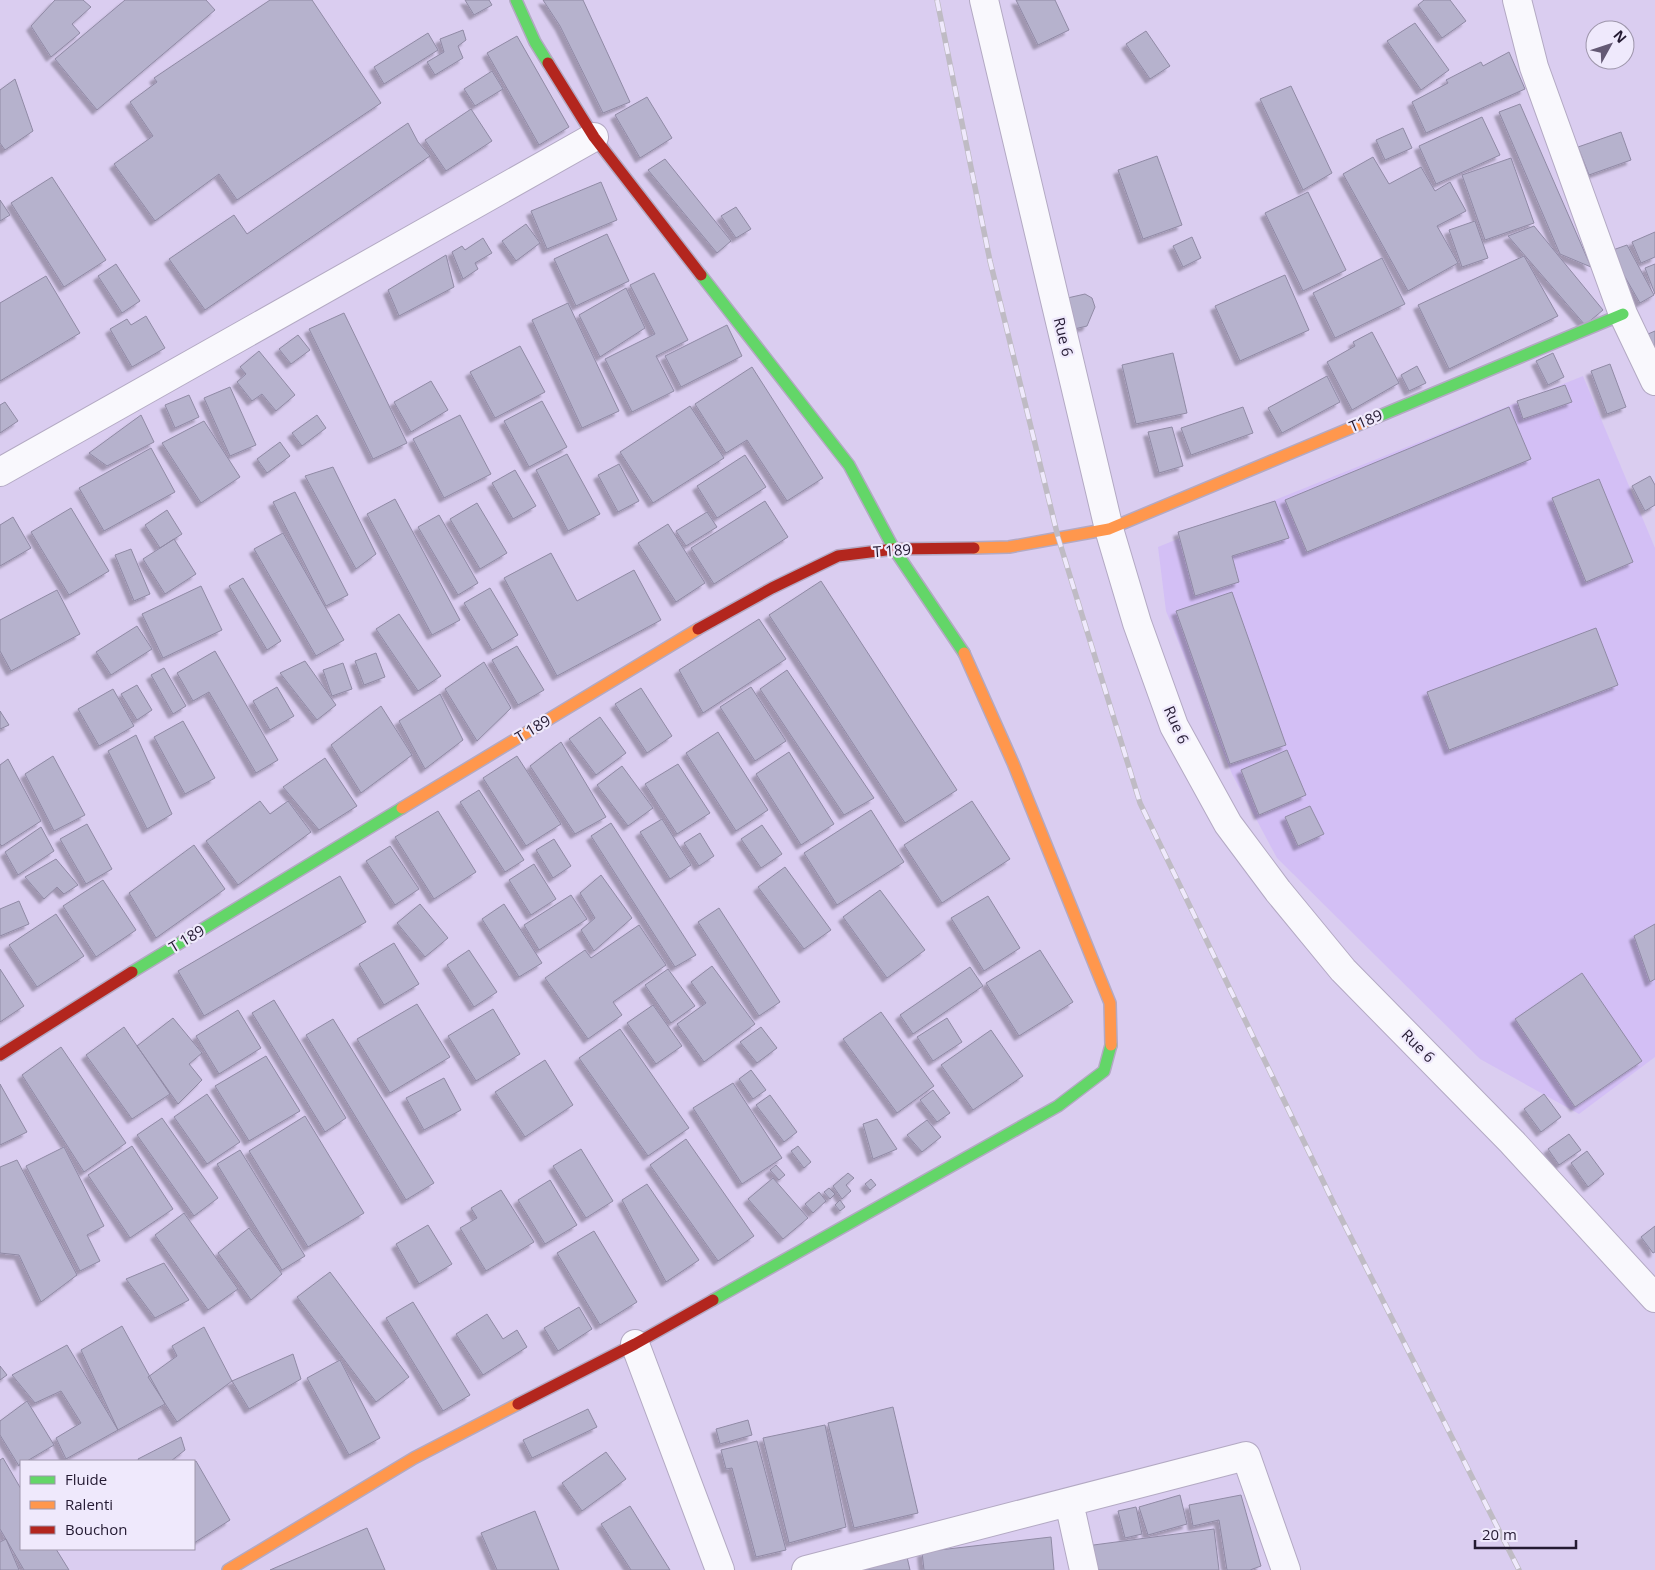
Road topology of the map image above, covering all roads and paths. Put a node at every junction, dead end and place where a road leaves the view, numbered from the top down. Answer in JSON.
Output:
{"nodes":[{"id":1,"x":516,"y":0,"type":"edge"},
{"id":2,"x":984,"y":0,"type":"edge"},
{"id":3,"x":1517,"y":0,"type":"edge"},
{"id":4,"x":594,"y":137,"type":"junction"},
{"id":5,"x":1624,"y":314,"type":"junction"},
{"id":6,"x":1655,"y":381,"type":"edge"},
{"id":7,"x":0,"y":472,"type":"edge"},
{"id":8,"x":1109,"y":529,"type":"junction"},
{"id":9,"x":894,"y":549,"type":"junction"},
{"id":10,"x":0,"y":1055,"type":"edge"},
{"id":11,"x":1655,"y":1298,"type":"edge"},
{"id":12,"x":635,"y":1344,"type":"junction"},
{"id":13,"x":1069,"y":1502,"type":"junction"},
{"id":14,"x":228,"y":1570,"type":"edge"},
{"id":15,"x":720,"y":1570,"type":"edge"},
{"id":16,"x":806,"y":1570,"type":"edge"},
{"id":17,"x":1084,"y":1570,"type":"edge"},
{"id":18,"x":1286,"y":1570,"type":"edge"}],
"edges":[{"from":1,"to":4,"type":"street"},
{"from":2,"to":8,"type":"street","name":"Rue 6"},
{"from":3,"to":5,"type":"street"},
{"from":4,"to":7,"type":"street"},
{"from":4,"to":9,"type":"street"},
{"from":5,"to":6,"type":"street"},
{"from":5,"to":8,"type":"street","name":"T189"},
{"from":8,"to":9,"type":"street","name":"T 189"},
{"from":8,"to":11,"type":"street","name":"Rue 6"},
{"from":9,"to":10,"type":"street","name":"T 189"},
{"from":9,"to":12,"type":"street"},
{"from":12,"to":14,"type":"street"},
{"from":12,"to":15,"type":"street"},
{"from":13,"to":16,"type":"street"},
{"from":13,"to":17,"type":"street"},
{"from":13,"to":18,"type":"street"}]}
